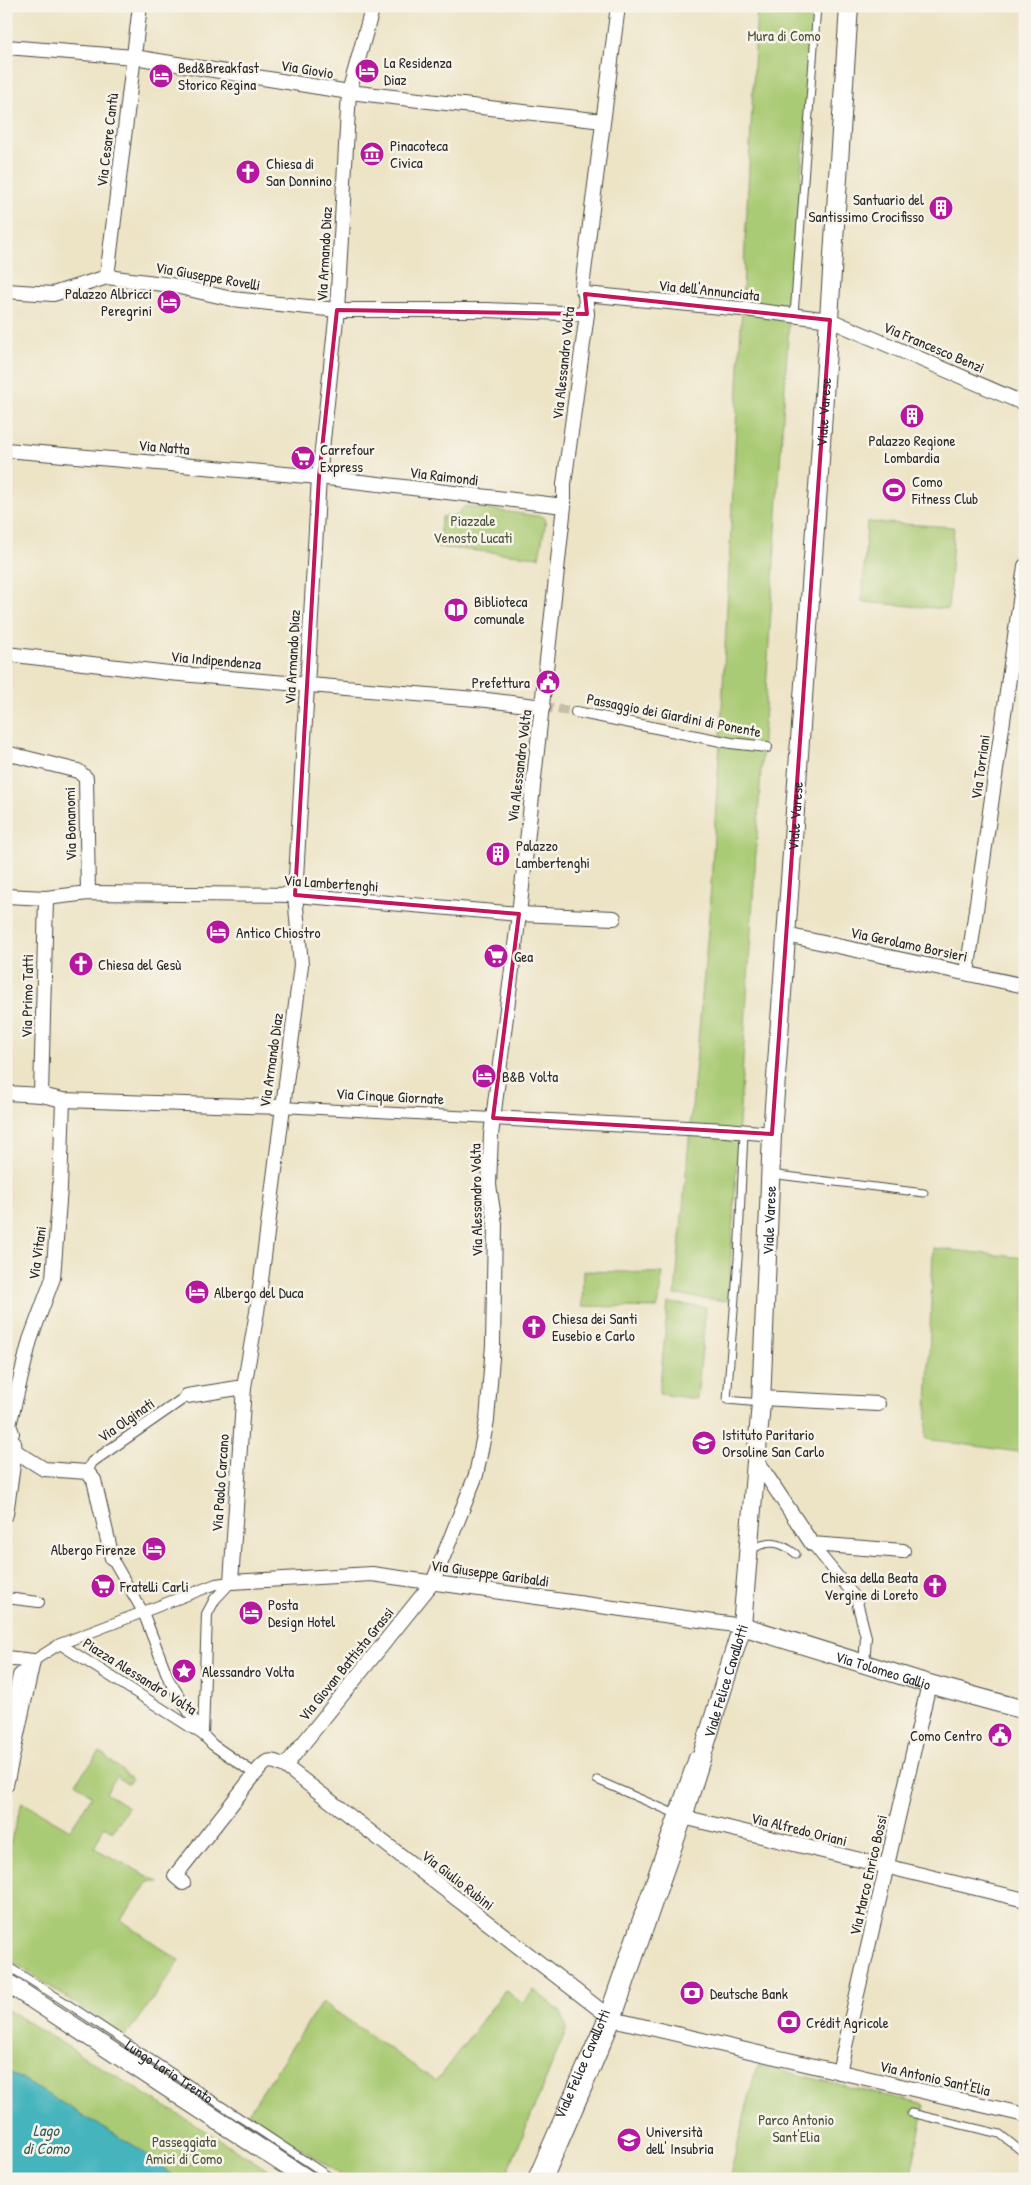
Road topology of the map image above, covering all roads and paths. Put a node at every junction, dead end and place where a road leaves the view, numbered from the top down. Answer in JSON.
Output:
{"nodes":[{"id":1,"x":140,"y":6,"type":"edge"},
{"id":2,"x":372,"y":6,"type":"edge"},
{"id":3,"x":618,"y":6,"type":"edge"},
{"id":4,"x":817,"y":6,"type":"edge"},
{"id":5,"x":849,"y":6,"type":"edge"},
{"id":6,"x":6,"y":47,"type":"edge"},
{"id":7,"x":134,"y":57,"type":"junction"},
{"id":8,"x":349,"y":92,"type":"junction"},
{"id":9,"x":603,"y":121,"type":"junction"},
{"id":10,"x":106,"y":277,"type":"junction"},
{"id":11,"x":6,"y":292,"type":"edge"},
{"id":12,"x":586,"y":294,"type":"junction"},
{"id":13,"x":337,"y":310,"type":"junction"},
{"id":14,"x":587,"y":314,"type":"junction"},
{"id":15,"x":794,"y":315,"type":"junction"},
{"id":16,"x":830,"y":320,"type":"junction"},
{"id":17,"x":1025,"y":404,"type":"edge"},
{"id":18,"x":6,"y":450,"type":"edge"},
{"id":19,"x":319,"y":477,"type":"junction"},
{"id":20,"x":564,"y":506,"type":"junction"},
{"id":21,"x":1025,"y":566,"type":"edge"},
{"id":22,"x":6,"y":654,"type":"edge"},
{"id":23,"x":307,"y":684,"type":"junction"},
{"id":24,"x":543,"y":707,"type":"junction"},
{"id":25,"x":576,"y":712,"type":"tunnel mouth"},
{"id":26,"x":767,"y":748,"type":"dead end"},
{"id":27,"x":6,"y":753,"type":"edge"},
{"id":28,"x":88,"y":893,"type":"junction"},
{"id":29,"x":295,"y":895,"type":"junction"},
{"id":30,"x":6,"y":896,"type":"edge"},
{"id":31,"x":46,"y":898,"type":"junction"},
{"id":32,"x":519,"y":914,"type":"junction"},
{"id":33,"x":614,"y":918,"type":"dead end"},
{"id":34,"x":786,"y":934,"type":"junction"},
{"id":35,"x":967,"y":973,"type":"junction"},
{"id":36,"x":1025,"y":986,"type":"edge"},
{"id":37,"x":6,"y":1093,"type":"edge"},
{"id":38,"x":41,"y":1095,"type":"junction"},
{"id":39,"x":64,"y":1100,"type":"junction"},
{"id":40,"x":281,"y":1107,"type":"junction"},
{"id":41,"x":493,"y":1118,"type":"junction"},
{"id":42,"x":744,"y":1133,"type":"junction"},
{"id":43,"x":772,"y":1134,"type":"junction"},
{"id":44,"x":770,"y":1174,"type":"junction"},
{"id":45,"x":924,"y":1193,"type":"dead end"},
{"id":46,"x":244,"y":1387,"type":"junction"},
{"id":47,"x":186,"y":1396,"type":"joint"},
{"id":48,"x":761,"y":1401,"type":"junction"},
{"id":49,"x":878,"y":1404,"type":"dead end"},
{"id":50,"x":9,"y":1433,"type":"edge"},
{"id":51,"x":15,"y":1451,"type":"junction"},
{"id":52,"x":756,"y":1461,"type":"junction"},
{"id":53,"x":87,"y":1472,"type":"junction"},
{"id":54,"x":6,"y":1514,"type":"edge"},
{"id":55,"x":812,"y":1544,"type":"junction"},
{"id":56,"x":749,"y":1551,"type":"junction"},
{"id":57,"x":903,"y":1551,"type":"dead end"},
{"id":58,"x":796,"y":1554,"type":"dead end"},
{"id":59,"x":112,"y":1558,"type":"joint"},
{"id":60,"x":231,"y":1582,"type":"junction"},
{"id":61,"x":433,"y":1582,"type":"junction"},
{"id":62,"x":6,"y":1598,"type":"edge"},
{"id":63,"x":39,"y":1602,"type":"dead end"},
{"id":64,"x":143,"y":1612,"type":"junction"},
{"id":65,"x":742,"y":1626,"type":"junction"},
{"id":66,"x":60,"y":1644,"type":"junction"},
{"id":67,"x":6,"y":1658,"type":"edge"},
{"id":68,"x":34,"y":1661,"type":"junction"},
{"id":69,"x":864,"y":1664,"type":"junction"},
{"id":70,"x":929,"y":1684,"type":"junction"},
{"id":71,"x":1025,"y":1710,"type":"edge"},
{"id":72,"x":6,"y":1733,"type":"edge"},
{"id":73,"x":203,"y":1735,"type":"junction"},
{"id":74,"x":284,"y":1766,"type":"junction"},
{"id":75,"x":255,"y":1774,"type":"junction"},
{"id":76,"x":597,"y":1780,"type":"dead end"},
{"id":77,"x":6,"y":1785,"type":"edge"},
{"id":78,"x":678,"y":1815,"type":"junction"},
{"id":79,"x":887,"y":1867,"type":"junction"},
{"id":80,"x":183,"y":1884,"type":"dead end"},
{"id":81,"x":1025,"y":1900,"type":"edge"},
{"id":82,"x":6,"y":1965,"type":"edge"},
{"id":83,"x":6,"y":1982,"type":"edge"},
{"id":84,"x":608,"y":2016,"type":"junction"},
{"id":85,"x":839,"y":2072,"type":"junction"},
{"id":86,"x":911,"y":2113,"type":"dead end"},
{"id":87,"x":1025,"y":2115,"type":"edge"},
{"id":88,"x":1025,"y":2154,"type":"edge"},
{"id":89,"x":1025,"y":2172,"type":"edge"},
{"id":90,"x":308,"y":2179,"type":"edge"},
{"id":91,"x":332,"y":2179,"type":"edge"},
{"id":92,"x":531,"y":2179,"type":"edge"},
{"id":93,"x":543,"y":2179,"type":"edge"},
{"id":94,"x":967,"y":2179,"type":"edge"},
{"id":95,"x":998,"y":2179,"type":"edge"},
{"id":96,"x":1020,"y":2179,"type":"edge"}],
"edges":[{"from":1,"to":7,"type":"street","name":"Via Cesare Cantù"},
{"from":2,"to":8,"type":"street","name":"Via Armando Diaz"},
{"from":3,"to":9,"type":"street","name":"Via Alessandro Volta"},
{"from":4,"to":15,"type":"lane"},
{"from":5,"to":16,"type":"street","name":"Viale Varese"},
{"from":6,"to":7,"type":"street","name":"Via Giovio"},
{"from":7,"to":8,"type":"street","name":"Via Giovio"},
{"from":7,"to":10,"type":"street","name":"Via Cesare Cantù"},
{"from":8,"to":9,"type":"street","name":"Via Giovio"},
{"from":8,"to":13,"type":"street","name":"Via Armando Diaz"},
{"from":9,"to":12,"type":"street","name":"Via Alessandro Volta"},
{"from":10,"to":11,"type":"street","name":"Via Giuseppe Rovelli"},
{"from":10,"to":13,"type":"street","name":"Via Giuseppe Rovelli"},
{"from":12,"to":14,"type":"street","name":"Via Alessandro Volta"},
{"from":12,"to":15,"type":"street","name":"Via dell'Annunciata"},
{"from":13,"to":14,"type":"street","name":"Via Giuseppe Rovelli"},
{"from":13,"to":19,"type":"street","name":"Via Armando Diaz"},
{"from":14,"to":20,"type":"street","name":"Via Alessandro Volta"},
{"from":15,"to":16,"type":"street","name":"Via dell'Annunciata"},
{"from":16,"to":17,"type":"street","name":"Via Francesco Benzi"},
{"from":16,"to":34,"type":"street","name":"Viale Varese"},
{"from":18,"to":19,"type":"street","name":"Via Natta"},
{"from":19,"to":20,"type":"street","name":"Via Raimondi"},
{"from":19,"to":23,"type":"street","name":"Via Armando Diaz"},
{"from":20,"to":24,"type":"street","name":"Via Alessandro Volta"},
{"from":21,"to":35,"type":"street","name":"Via Torriani"},
{"from":22,"to":23,"type":"street","name":"Via Indipendenza"},
{"from":23,"to":24,"type":"street","name":"Via Indipendenza"},
{"from":23,"to":29,"type":"street","name":"Via Armando Diaz"},
{"from":24,"to":32,"type":"street","name":"Via Alessandro Volta"},
{"from":25,"to":26,"type":"street","name":"Passaggio dei Giardini di Ponente"},
{"from":27,"to":28,"type":"street","name":"Via Bonanomi"},
{"from":28,"to":29,"type":"street","name":"Via Lambertenghi"},
{"from":28,"to":31,"type":"street","name":"Via Lambertenghi"},
{"from":29,"to":32,"type":"street","name":"Via Lambertenghi"},
{"from":29,"to":40,"type":"street","name":"Via Armando Diaz"},
{"from":30,"to":31,"type":"street","name":"Via Lambertenghi"},
{"from":31,"to":38,"type":"street","name":"Via Primo Tatti"},
{"from":32,"to":33,"type":"street","name":"Via Lambertenghi"},
{"from":32,"to":41,"type":"street","name":"Via Alessandro Volta"},
{"from":34,"to":35,"type":"street","name":"Via Gerolamo Borsieri"},
{"from":34,"to":43,"type":"street","name":"Viale Varese"},
{"from":35,"to":36,"type":"street","name":"Via Gerolamo Borsieri"},
{"from":37,"to":38,"type":"street","name":"Via Cinque Giornate"},
{"from":38,"to":39,"type":"street","name":"Via Cinque Giornate"},
{"from":39,"to":40,"type":"street","name":"Via Cinque Giornate"},
{"from":39,"to":50,"type":"street","name":"Via Vitani"},
{"from":40,"to":41,"type":"street","name":"Via Cinque Giornate"},
{"from":40,"to":46,"type":"street","name":"Via Armando Diaz"},
{"from":41,"to":42,"type":"street","name":"Via Cinque Giornate"},
{"from":41,"to":61,"type":"street","name":"Via Alessandro Volta"},
{"from":42,"to":43,"type":"street","name":"Via Cinque Giornate"},
{"from":42,"to":48,"type":"lane"},
{"from":43,"to":44,"type":"street","name":"Viale Varese"},
{"from":44,"to":45,"type":"lane"},
{"from":44,"to":48,"type":"street","name":"Viale Varese"},
{"from":46,"to":47,"type":"street"},
{"from":46,"to":60,"type":"street","name":"Via Paolo Carcano"},
{"from":47,"to":53,"type":"street","name":"Via Olginati"},
{"from":48,"to":49,"type":"street"},
{"from":48,"to":52,"type":"street","name":"Viale Varese"},
{"from":50,"to":51,"type":"street","name":"Via Vitani"},
{"from":51,"to":53,"type":"street"},
{"from":51,"to":54,"type":"street","name":"Via Vitani"},
{"from":52,"to":55,"type":"street"},
{"from":52,"to":56,"type":"street","name":"Viale Varese"},
{"from":53,"to":59,"type":"street"},
{"from":55,"to":57,"type":"street"},
{"from":55,"to":69,"type":"street"},
{"from":56,"to":58,"type":"lane"},
{"from":56,"to":65,"type":"street","name":"Viale Varese"},
{"from":59,"to":64,"type":"street","name":"Piazza Alessandro Volta"},
{"from":60,"to":61,"type":"street","name":"Via Giuseppe Garibaldi"},
{"from":60,"to":64,"type":"street","name":"Piazza Alessandro Volta"},
{"from":60,"to":73,"type":"street","name":"Piazza Alessandro Volta"},
{"from":61,"to":65,"type":"street","name":"Via Giuseppe Garibaldi"},
{"from":61,"to":74,"type":"street","name":"Via Giovan Battista Grassi"},
{"from":62,"to":63,"type":"street"},
{"from":64,"to":66,"type":"street","name":"Piazza Alessandro Volta"},
{"from":64,"to":73,"type":"street","name":"Piazza Alessandro Volta"},
{"from":65,"to":69,"type":"street","name":"Via Tolomeo Gallio"},
{"from":65,"to":78,"type":"street","name":"Viale Felice Cavallotti"},
{"from":66,"to":68,"type":"street","name":"Piazza Alessandro Volta"},
{"from":66,"to":73,"type":"street","name":"Piazza Alessandro Volta"},
{"from":67,"to":68,"type":"street"},
{"from":68,"to":72,"type":"street","name":"Piazza Alessandro Volta"},
{"from":68,"to":77,"type":"street"},
{"from":69,"to":70,"type":"street","name":"Via Tolomeo Gallio"},
{"from":70,"to":71,"type":"street","name":"Via Tolomeo Gallio"},
{"from":70,"to":79,"type":"street","name":"Via Marco Enrico Bossi"},
{"from":73,"to":75,"type":"street","name":"Piazza Alessandro Volta"},
{"from":74,"to":75,"type":"street"},
{"from":74,"to":84,"type":"street","name":"Via Giulio Rubini"},
{"from":75,"to":80,"type":"street"},
{"from":76,"to":78,"type":"lane"},
{"from":78,"to":79,"type":"street","name":"Via Alfredo Oriani"},
{"from":78,"to":84,"type":"street","name":"Viale Felice Cavallotti"},
{"from":79,"to":81,"type":"street","name":"Via Alfredo Oriani"},
{"from":79,"to":85,"type":"street","name":"Via Marco Enrico Bossi"},
{"from":82,"to":91,"type":"lane","name":"Lungo Lario Trento"},
{"from":83,"to":90,"type":"street","name":"Lungo Lario Trento"},
{"from":84,"to":85,"type":"street","name":"Via Antonio Sant'Elia"},
{"from":84,"to":92,"type":"lane","name":"Viale Felice Cavallotti"},
{"from":84,"to":93,"type":"street","name":"Viale Felice Cavallotti"},
{"from":85,"to":87,"type":"street","name":"Via Antonio Sant'Elia"},
{"from":86,"to":88,"type":"lane"},
{"from":89,"to":96,"type":"lane"},
{"from":94,"to":95,"type":"lane"}]}
